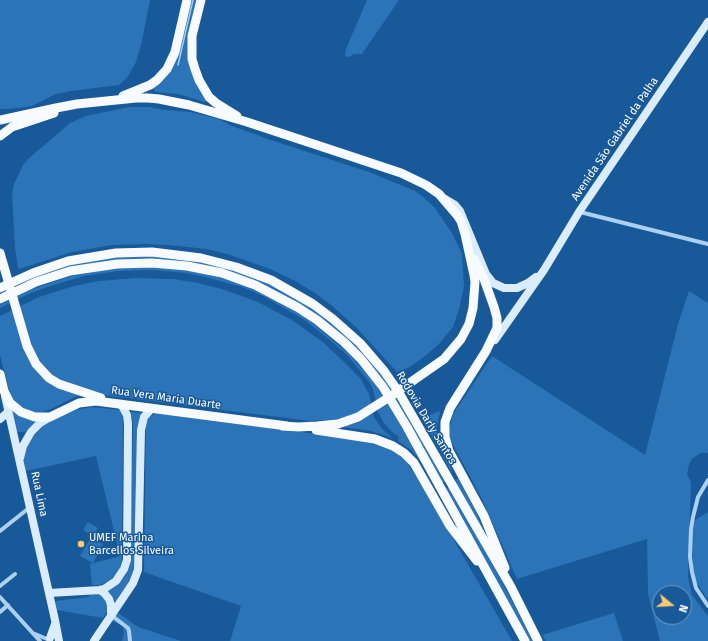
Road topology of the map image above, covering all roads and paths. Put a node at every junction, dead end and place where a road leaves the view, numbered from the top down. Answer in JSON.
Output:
{"nodes":[{"id":1,"x":187,"y":0,"type":"edge"},
{"id":2,"x":201,"y":0,"type":"edge"},
{"id":3,"x":708,"y":22,"type":"edge"},
{"id":4,"x":110,"y":100,"type":"junction"},
{"id":5,"x":77,"y":104,"type":"junction"},
{"id":6,"x":0,"y":120,"type":"edge"},
{"id":7,"x":247,"y":122,"type":"junction"},
{"id":8,"x":0,"y":136,"type":"edge"},
{"id":9,"x":440,"y":196,"type":"junction"},
{"id":10,"x":579,"y":212,"type":"junction"},
{"id":11,"x":708,"y":244,"type":"edge"},
{"id":12,"x":468,"y":249,"type":"junction"},
{"id":13,"x":0,"y":253,"type":"edge"},
{"id":14,"x":544,"y":270,"type":"junction"},
{"id":15,"x":0,"y":288,"type":"edge"},
{"id":16,"x":0,"y":299,"type":"edge"},
{"id":17,"x":486,"y":351,"type":"junction"},
{"id":18,"x":0,"y":374,"type":"edge"},
{"id":19,"x":2,"y":391,"type":"edge"},
{"id":20,"x":121,"y":404,"type":"junction"},
{"id":21,"x":152,"y":408,"type":"junction"},
{"id":22,"x":8,"y":412,"type":"junction"},
{"id":23,"x":50,"y":417,"type":"junction"},
{"id":24,"x":0,"y":419,"type":"edge"},
{"id":25,"x":282,"y":426,"type":"junction"},
{"id":26,"x":12,"y":428,"type":"junction"},
{"id":27,"x":31,"y":432,"type":"junction"},
{"id":28,"x":20,"y":461,"type":"junction"},
{"id":29,"x":708,"y":480,"type":"edge"},
{"id":30,"x":30,"y":508,"type":"junction"},
{"id":31,"x":0,"y":531,"type":"edge"},
{"id":32,"x":14,"y":574,"type":"dead end"},
{"id":33,"x":489,"y":576,"type":"junction"},
{"id":34,"x":0,"y":586,"type":"edge"},
{"id":35,"x":511,"y":587,"type":"junction"},
{"id":36,"x":100,"y":590,"type":"junction"},
{"id":37,"x":49,"y":593,"type":"junction"},
{"id":38,"x":0,"y":597,"type":"edge"},
{"id":39,"x":8,"y":605,"type":"junction"},
{"id":40,"x":708,"y":606,"type":"edge"},
{"id":41,"x":0,"y":612,"type":"edge"},
{"id":42,"x":111,"y":615,"type":"junction"},
{"id":43,"x":55,"y":620,"type":"junction"},
{"id":44,"x":34,"y":634,"type":"junction"},
{"id":45,"x":46,"y":640,"type":"edge"},
{"id":46,"x":58,"y":641,"type":"edge"},
{"id":47,"x":94,"y":641,"type":"edge"},
{"id":48,"x":130,"y":641,"type":"edge"},
{"id":49,"x":525,"y":641,"type":"edge"},
{"id":50,"x":538,"y":641,"type":"edge"}],
"edges":[{"from":1,"to":4,"type":"main road"},
{"from":2,"to":7,"type":"main road"},
{"from":3,"to":10,"type":"street","name":"Avenida São Gabriel da Palha"},
{"from":4,"to":5,"type":"main road"},
{"from":4,"to":7,"type":"main road"},
{"from":5,"to":6,"type":"main road"},
{"from":5,"to":8,"type":"main road"},
{"from":7,"to":9,"type":"main road"},
{"from":9,"to":12,"type":"main road"},
{"from":9,"to":14,"type":"street","name":"Avenida São Gabriel da Palha"},
{"from":10,"to":11,"type":"street"},
{"from":10,"to":14,"type":"street","name":"Avenida São Gabriel da Palha"},
{"from":12,"to":17,"type":"main road"},
{"from":12,"to":25,"type":"main road"},
{"from":13,"to":20,"type":"main road"},
{"from":14,"to":17,"type":"street","name":"Avenida São Gabriel da Palha"},
{"from":15,"to":35,"type":"main road","name":"Rodovia Darly Santos"},
{"from":16,"to":33,"type":"main road","name":"Rodovia Darly Santos"},
{"from":17,"to":35,"type":"main road"},
{"from":18,"to":19,"type":"main road","name":"Rua Lima"},
{"from":19,"to":22,"type":"street","name":"Rua Lima"},
{"from":19,"to":23,"type":"main road","name":"Rua Vera Maria Duarte"},
{"from":20,"to":21,"type":"main road","name":"Rua Vera Maria Duarte"},
{"from":20,"to":23,"type":"main road","name":"Rua Vera Maria Duarte"},
{"from":20,"to":36,"type":"street"},
{"from":21,"to":25,"type":"main road","name":"Rua Vera Maria Duarte"},
{"from":21,"to":42,"type":"street"},
{"from":22,"to":24,"type":"street"},
{"from":22,"to":26,"type":"street","name":"Rua Lima"},
{"from":23,"to":27,"type":"street","name":"Rua Vera Maria Duarte"},
{"from":25,"to":33,"type":"main road"},
{"from":26,"to":27,"type":"street"},
{"from":26,"to":28,"type":"street","name":"Rua Lima"},
{"from":27,"to":28,"type":"street","name":"Rua Vera Maria Duarte"},
{"from":28,"to":30,"type":"street","name":"Rua Lima"},
{"from":29,"to":40,"type":"street"},
{"from":30,"to":31,"type":"street"},
{"from":30,"to":37,"type":"street","name":"Rua Lima"},
{"from":32,"to":34,"type":"street"},
{"from":33,"to":49,"type":"main road","name":"Rodovia Darly Santos"},
{"from":35,"to":50,"type":"main road","name":"Rodovia Darly Santos"},
{"from":36,"to":37,"type":"street"},
{"from":36,"to":42,"type":"street"},
{"from":37,"to":43,"type":"street","name":"Rua Lima"},
{"from":38,"to":39,"type":"street"},
{"from":39,"to":41,"type":"street"},
{"from":39,"to":44,"type":"street"},
{"from":42,"to":47,"type":"street"},
{"from":42,"to":48,"type":"street"},
{"from":43,"to":45,"type":"street","name":"Rua Lima"},
{"from":43,"to":46,"type":"street","name":"Rua Lima"},
{"from":44,"to":45,"type":"street"},
{"from":44,"to":45,"type":"street"},
{"from":45,"to":46,"type":"street"}]}
